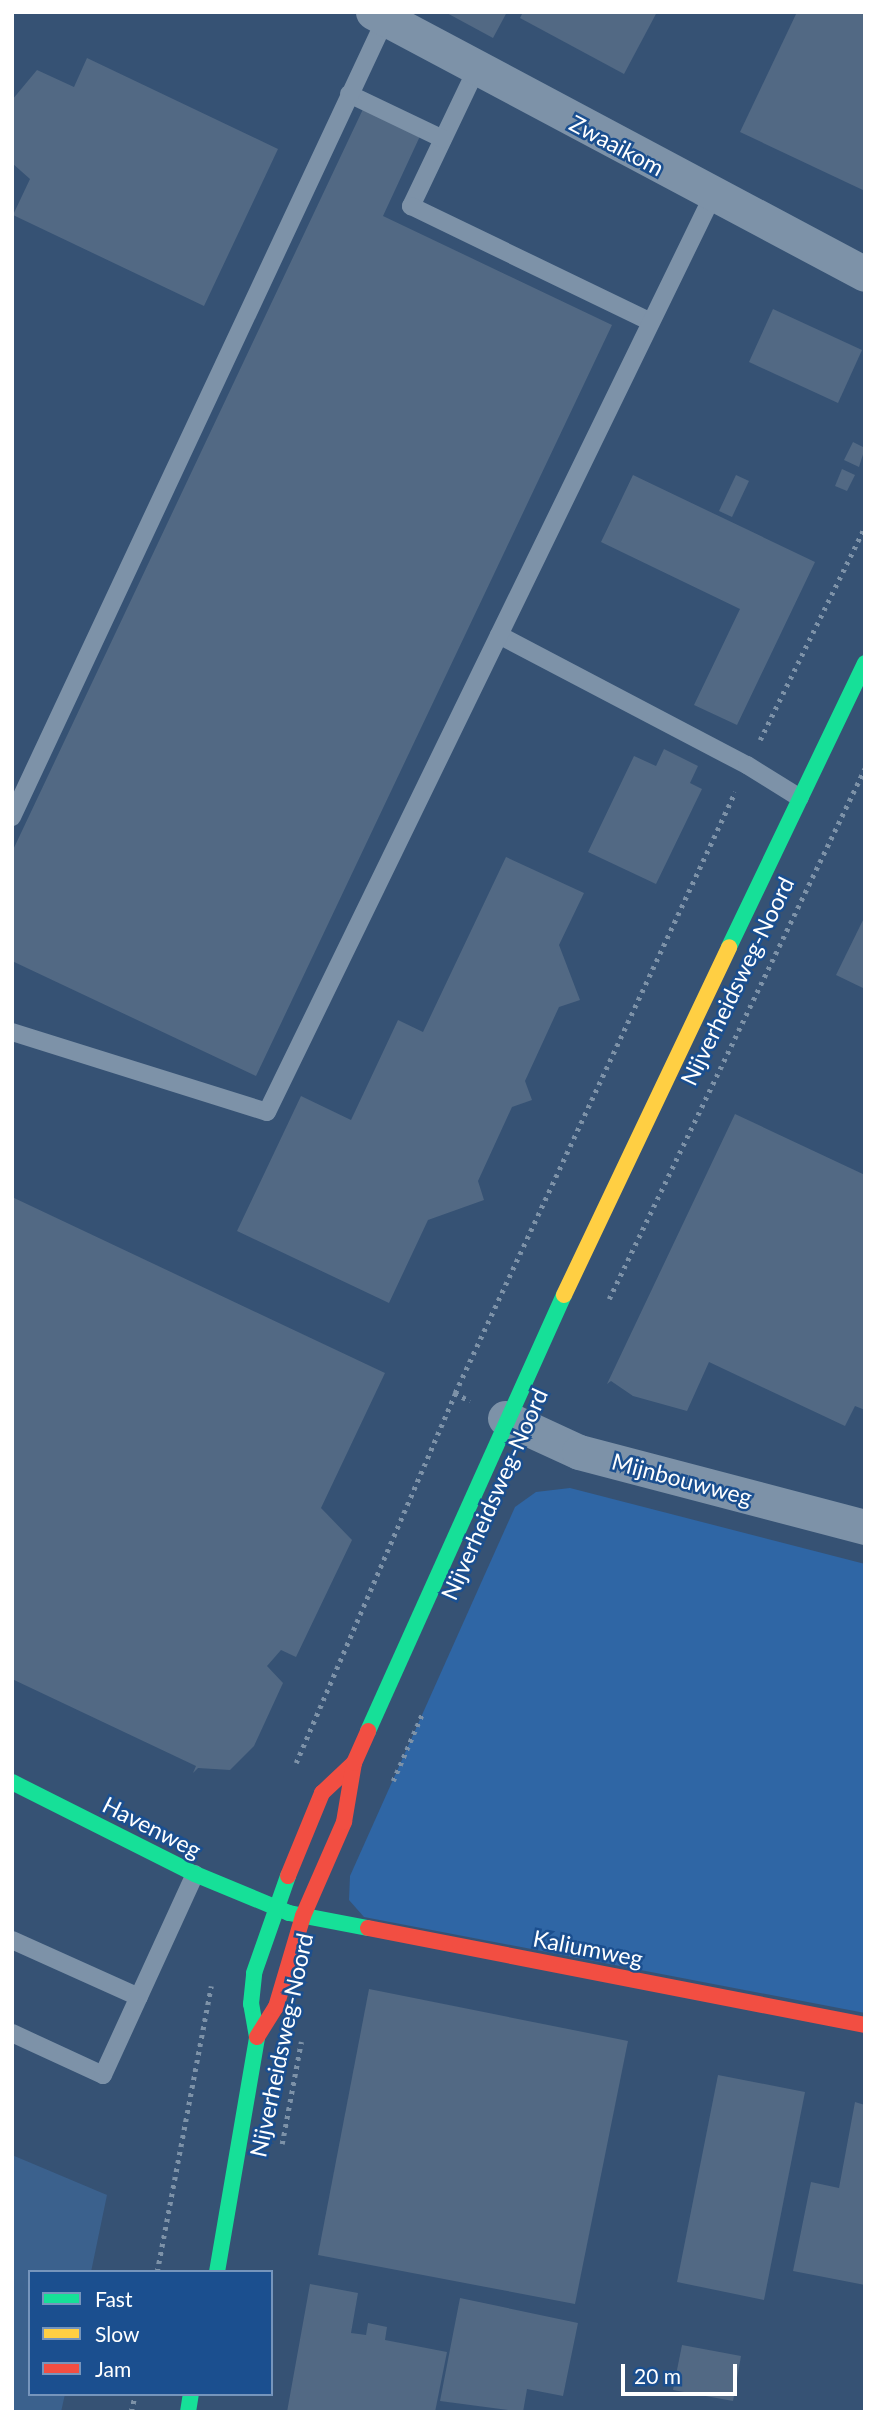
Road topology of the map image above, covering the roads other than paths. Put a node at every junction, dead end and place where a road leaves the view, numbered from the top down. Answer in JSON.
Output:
{"nodes":[{"id":1,"x":379,"y":16,"type":"edge"},
{"id":2,"x":476,"y":70,"type":"junction"},
{"id":3,"x":349,"y":94,"type":"junction"},
{"id":4,"x":443,"y":139,"type":"junction"},
{"id":5,"x":713,"y":195,"type":"junction"},
{"id":6,"x":865,"y":274,"type":"edge"},
{"id":7,"x":649,"y":321,"type":"junction"},
{"id":8,"x":499,"y":635,"type":"junction"},
{"id":9,"x":865,"y":663,"type":"edge"},
{"id":10,"x":800,"y":798,"type":"junction"},
{"id":11,"x":12,"y":817,"type":"edge"},
{"id":12,"x":12,"y":1032,"type":"edge"},
{"id":13,"x":505,"y":1418,"type":"junction"},
{"id":14,"x":865,"y":1527,"type":"edge"},
{"id":15,"x":354,"y":1763,"type":"junction"},
{"id":16,"x":12,"y":1782,"type":"edge"},
{"id":17,"x":195,"y":1874,"type":"junction"},
{"id":18,"x":274,"y":1907,"type":"junction"},
{"id":19,"x":303,"y":1916,"type":"junction"},
{"id":20,"x":12,"y":1940,"type":"edge"},
{"id":21,"x":139,"y":1997,"type":"junction"},
{"id":22,"x":865,"y":2025,"type":"edge"},
{"id":23,"x":12,"y":2033,"type":"edge"},
{"id":24,"x":257,"y":2037,"type":"junction"},
{"id":25,"x":217,"y":2270,"type":"edge"}],
"edges":[{"from":1,"to":2,"type":"street","name":"Zwaaikom"},
{"from":1,"to":3,"type":"lane"},
{"from":2,"to":4,"type":"lane"},
{"from":2,"to":5,"type":"street","name":"Zwaaikom"},
{"from":3,"to":4,"type":"lane"},
{"from":3,"to":11,"type":"lane"},
{"from":4,"to":7,"type":"lane"},
{"from":5,"to":6,"type":"street","name":"Zwaaikom"},
{"from":5,"to":7,"type":"lane"},
{"from":7,"to":8,"type":"lane"},
{"from":8,"to":10,"type":"lane"},
{"from":8,"to":12,"type":"lane"},
{"from":9,"to":10,"type":"street","name":"Nijverheidsweg-Noord"},
{"from":10,"to":13,"type":"street","name":"Nijverheidsweg-Noord"},
{"from":13,"to":14,"type":"street","name":"Mijnbouwweg"},
{"from":13,"to":15,"type":"street","name":"Nijverheidsweg-Noord"},
{"from":15,"to":18,"type":"street","name":"Nijverheidsweg-Noord"},
{"from":15,"to":19,"type":"street","name":"Nijverheidsweg-Noord"},
{"from":16,"to":17,"type":"street","name":"Havenweg"},
{"from":17,"to":18,"type":"street","name":"Havenweg"},
{"from":17,"to":21,"type":"lane"},
{"from":18,"to":19,"type":"street","name":"Havenweg"},
{"from":18,"to":24,"type":"street","name":"Nijverheidsweg-Noord"},
{"from":19,"to":22,"type":"street","name":"Kaliumweg"},
{"from":19,"to":24,"type":"street","name":"Nijverheidsweg-Noord"},
{"from":20,"to":21,"type":"lane"},
{"from":21,"to":23,"type":"lane"},
{"from":24,"to":25,"type":"street","name":"Nijverheidsweg-Noord"}]}
